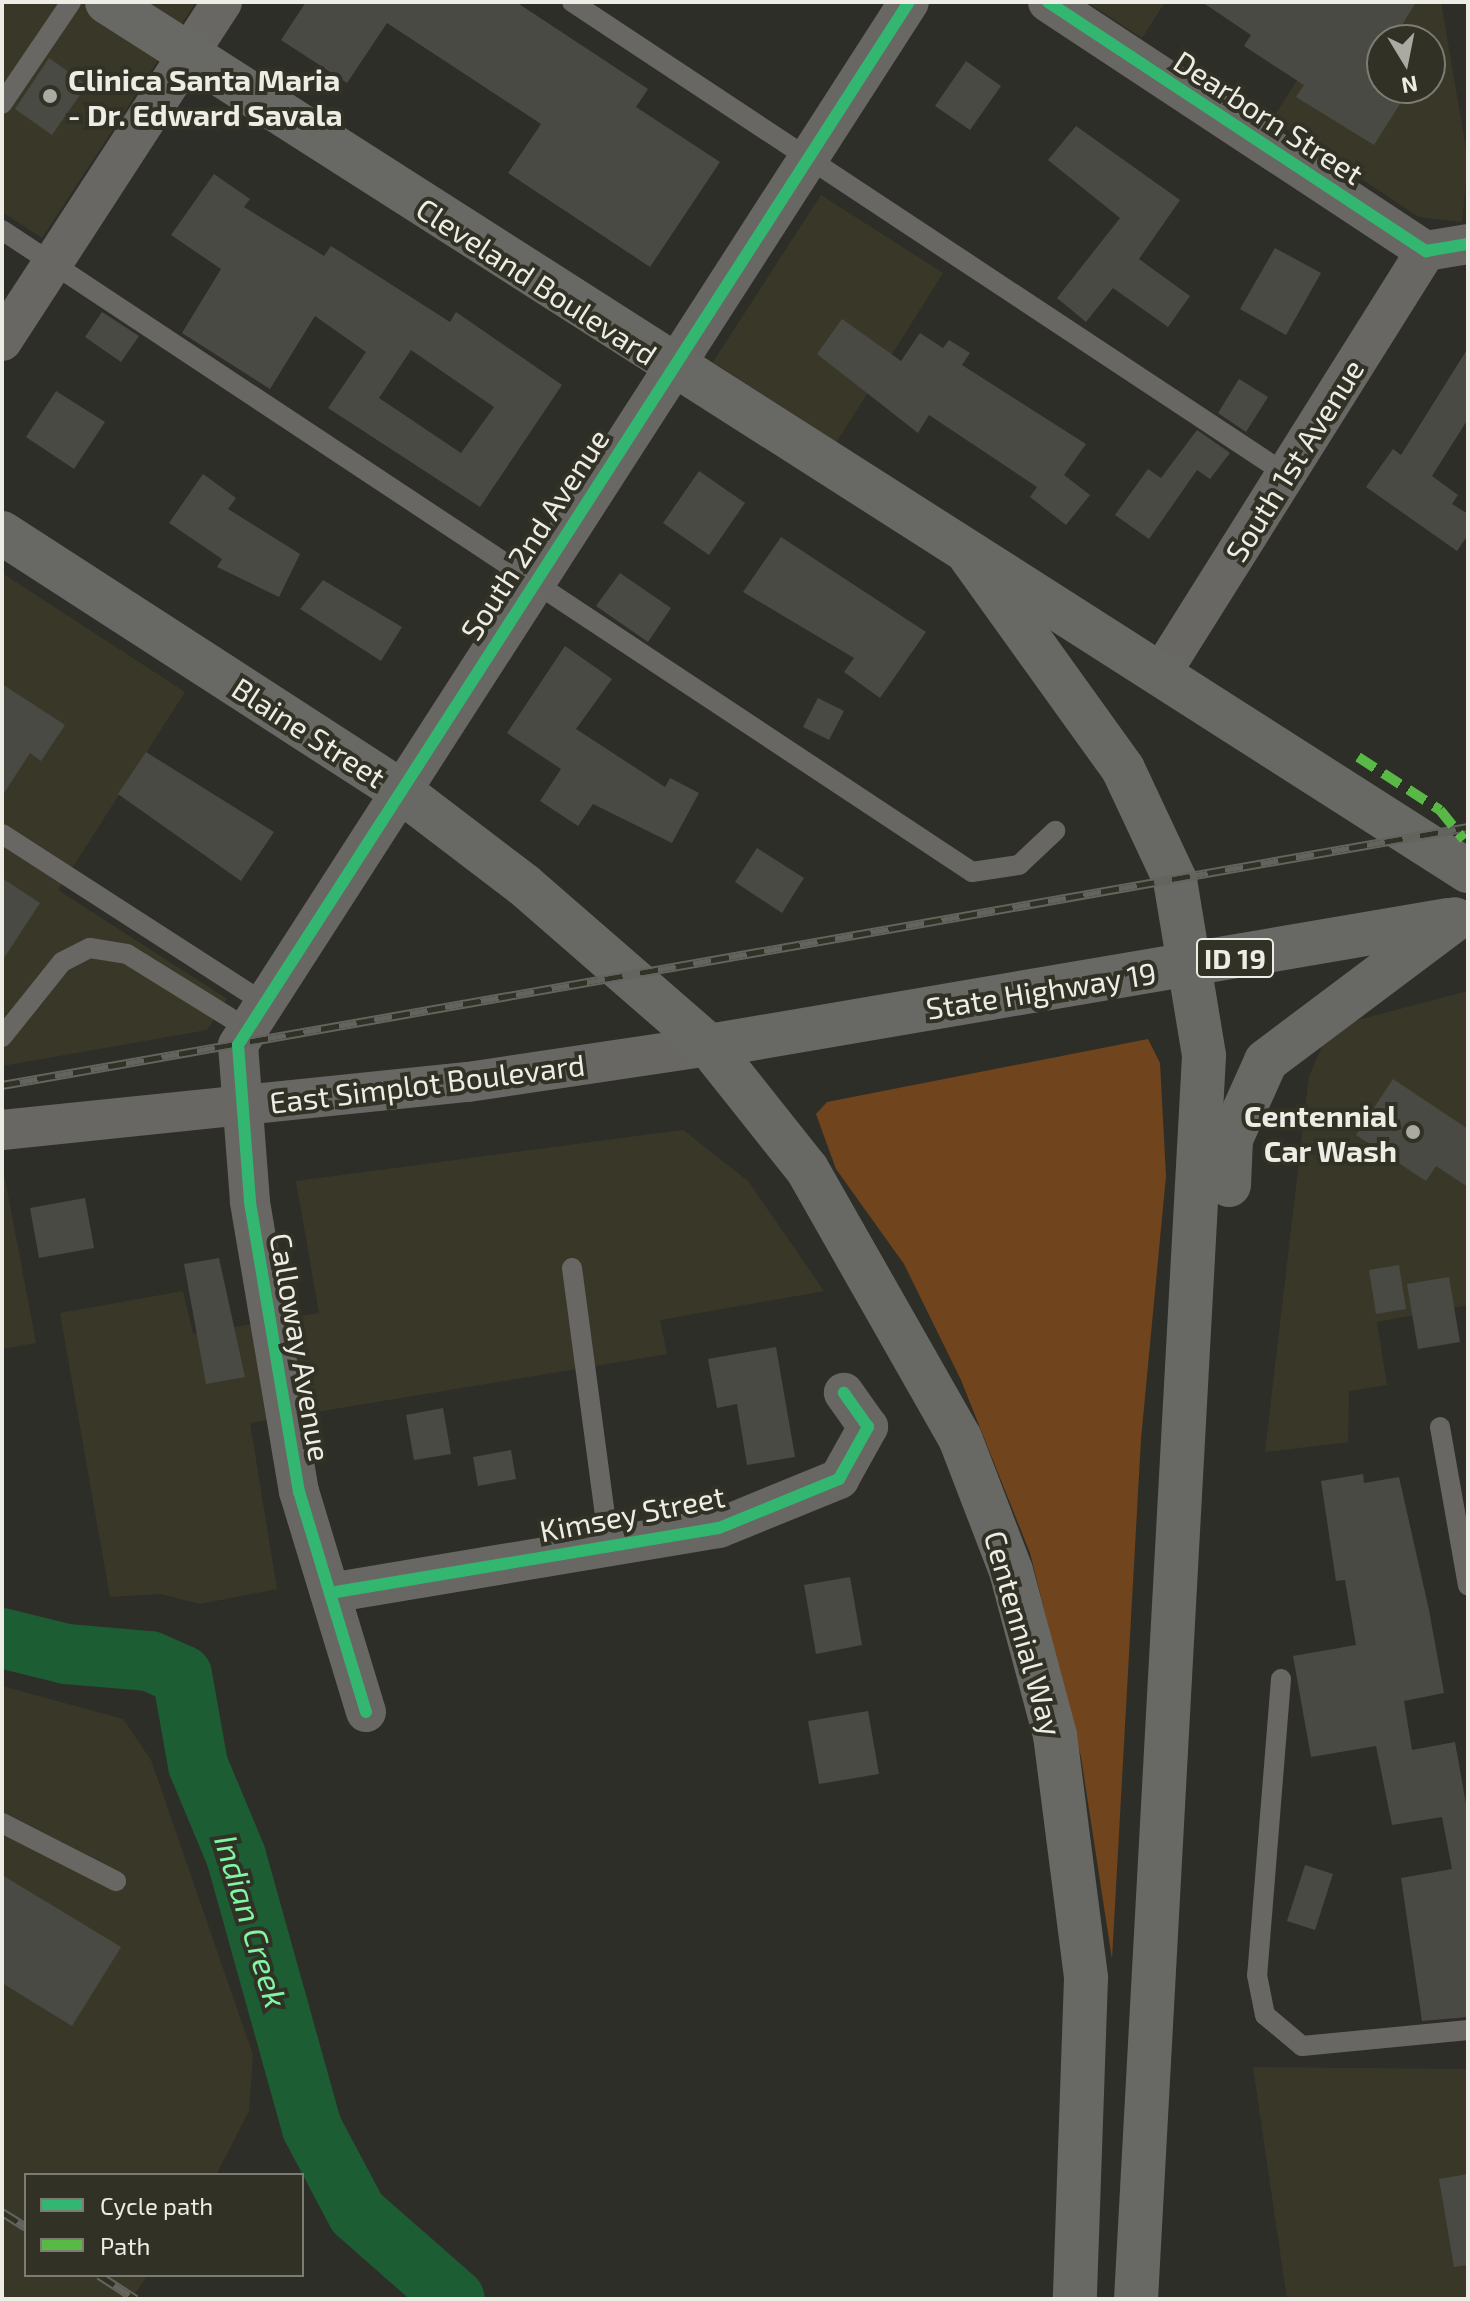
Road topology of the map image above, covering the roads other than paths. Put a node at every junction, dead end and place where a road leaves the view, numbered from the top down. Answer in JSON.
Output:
{"nodes":[{"id":1,"x":71,"y":2,"type":"edge"},
{"id":2,"x":222,"y":2,"type":"edge"},
{"id":3,"x":572,"y":2,"type":"edge"},
{"id":4,"x":909,"y":2,"type":"edge"},
{"id":5,"x":1048,"y":2,"type":"edge"},
{"id":6,"x":117,"y":5,"type":"edge"},
{"id":7,"x":186,"y":54,"type":"junction"},
{"id":8,"x":2,"y":104,"type":"edge"},
{"id":9,"x":809,"y":162,"type":"junction"},
{"id":10,"x":2,"y":230,"type":"edge"},
{"id":11,"x":1468,"y":244,"type":"edge"},
{"id":12,"x":1426,"y":251,"type":"junction"},
{"id":13,"x":53,"y":262,"type":"junction"},
{"id":14,"x":2,"y":341,"type":"edge"},
{"id":15,"x":673,"y":369,"type":"junction"},
{"id":16,"x":1286,"y":474,"type":"junction"},
{"id":17,"x":2,"y":533,"type":"edge"},
{"id":18,"x":970,"y":556,"type":"junction"},
{"id":19,"x":535,"y":580,"type":"junction"},
{"id":20,"x":1163,"y":670,"type":"junction"},
{"id":21,"x":398,"y":789,"type":"junction"},
{"id":22,"x":1055,"y":831,"type":"dead end"},
{"id":23,"x":2,"y":834,"type":"edge"},
{"id":24,"x":1468,"y":871,"type":"edge"},
{"id":25,"x":1462,"y":918,"type":"edge"},
{"id":26,"x":1195,"y":965,"type":"junction"},
{"id":27,"x":256,"y":1016,"type":"junction"},
{"id":28,"x":2,"y":1037,"type":"edge"},
{"id":29,"x":709,"y":1046,"type":"junction"},
{"id":30,"x":239,"y":1105,"type":"junction"},
{"id":31,"x":2,"y":1130,"type":"edge"},
{"id":32,"x":572,"y":1268,"type":"dead end"},
{"id":33,"x":844,"y":1393,"type":"dead end"},
{"id":34,"x":1440,"y":1427,"type":"dead end"},
{"id":35,"x":609,"y":1546,"type":"junction"},
{"id":36,"x":1468,"y":1586,"type":"edge"},
{"id":37,"x":330,"y":1593,"type":"junction"},
{"id":38,"x":1281,"y":1679,"type":"dead end"},
{"id":39,"x":366,"y":1712,"type":"dead end"},
{"id":40,"x":1163,"y":1805,"type":"junction"},
{"id":41,"x":2,"y":1823,"type":"edge"},
{"id":42,"x":116,"y":1881,"type":"dead end"},
{"id":43,"x":1468,"y":2030,"type":"edge"},
{"id":44,"x":1075,"y":2299,"type":"edge"},
{"id":45,"x":1136,"y":2299,"type":"edge"}],
"edges":[{"from":1,"to":8,"type":"lane"},
{"from":2,"to":7,"type":"street"},
{"from":3,"to":9,"type":"lane"},
{"from":4,"to":9,"type":"street","name":"South 2nd Avenue"},
{"from":5,"to":12,"type":"street","name":"Dearborn Street"},
{"from":6,"to":7,"type":"main road","name":"Cleveland Boulevard"},
{"from":7,"to":13,"type":"street"},
{"from":7,"to":15,"type":"main road","name":"Cleveland Boulevard"},
{"from":9,"to":15,"type":"street","name":"South 2nd Avenue"},
{"from":9,"to":16,"type":"lane"},
{"from":10,"to":13,"type":"lane"},
{"from":11,"to":12,"type":"street"},
{"from":12,"to":16,"type":"street","name":"South 1st Avenue"},
{"from":13,"to":14,"type":"street"},
{"from":13,"to":19,"type":"lane"},
{"from":15,"to":18,"type":"main road","name":"Cleveland Boulevard"},
{"from":15,"to":19,"type":"street","name":"South 2nd Avenue"},
{"from":16,"to":20,"type":"street","name":"South 1st Avenue"},
{"from":17,"to":21,"type":"main road","name":"Blaine Street"},
{"from":18,"to":20,"type":"main road","name":"Cleveland Boulevard"},
{"from":18,"to":26,"type":"main road"},
{"from":19,"to":21,"type":"street","name":"South 2nd Avenue"},
{"from":19,"to":22,"type":"lane"},
{"from":20,"to":24,"type":"main road","name":"Cleveland Boulevard"},
{"from":21,"to":27,"type":"street","name":"South 2nd Avenue"},
{"from":21,"to":29,"type":"main road","name":"Blaine Street"},
{"from":23,"to":27,"type":"lane"},
{"from":25,"to":26,"type":"main road","name":"State Highway 19","number":"ID 19"},
{"from":25,"to":40,"type":"main road"},
{"from":26,"to":29,"type":"main road","name":"State Highway 19","number":"ID 19"},
{"from":26,"to":40,"type":"main road"},
{"from":27,"to":28,"type":"lane"},
{"from":27,"to":30,"type":"street","name":"South 2nd Avenue"},
{"from":29,"to":30,"type":"street","name":"East Simplot Boulevard"},
{"from":29,"to":44,"type":"main road","name":"Centennial Way"},
{"from":30,"to":31,"type":"street","name":"East Simplot Boulevard"},
{"from":30,"to":37,"type":"street","name":"Calloway Avenue"},
{"from":32,"to":35,"type":"lane"},
{"from":33,"to":35,"type":"street","name":"Kimsey Street"},
{"from":34,"to":36,"type":"lane"},
{"from":35,"to":37,"type":"street","name":"Kimsey Street"},
{"from":37,"to":39,"type":"street","name":"Calloway Avenue"},
{"from":38,"to":43,"type":"lane"},
{"from":40,"to":45,"type":"main road"},
{"from":41,"to":42,"type":"lane"}]}
